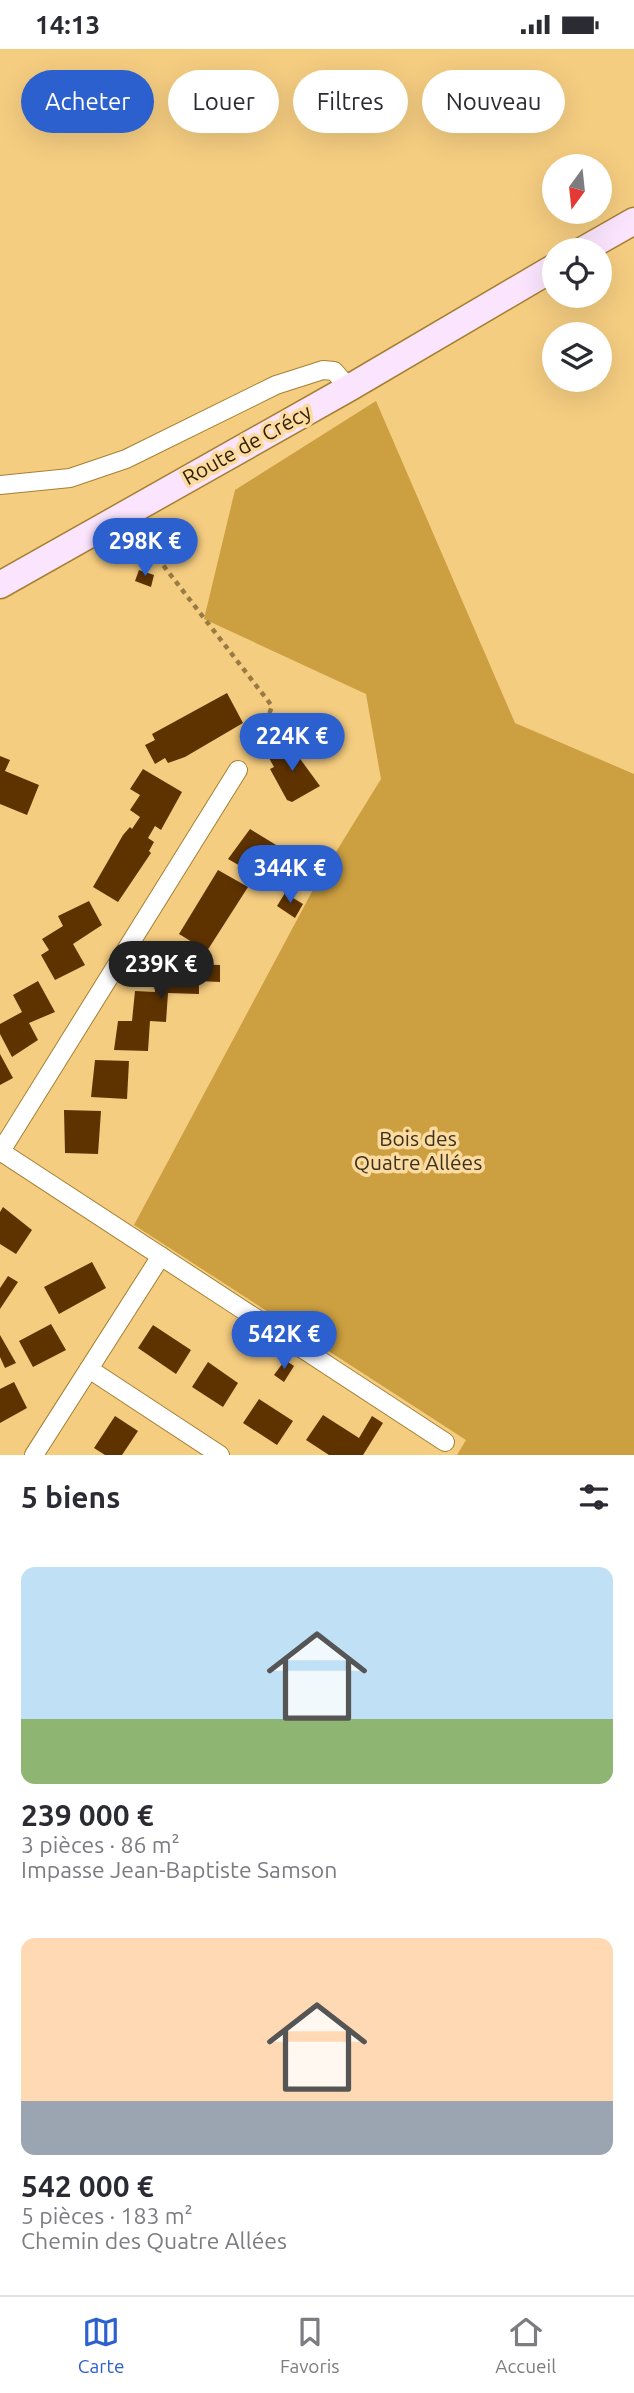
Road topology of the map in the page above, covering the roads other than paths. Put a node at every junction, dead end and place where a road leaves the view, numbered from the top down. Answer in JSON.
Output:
{"nodes":[{"id":1,"x":634,"y":221,"type":"edge"},
{"id":2,"x":604,"y":238,"type":"edge"},
{"id":3,"x":542,"y":275,"type":"edge"},
{"id":4,"x":349,"y":388,"type":"junction"},
{"id":5,"x":0,"y":485,"type":"edge"},
{"id":6,"x":0,"y":585,"type":"edge"},
{"id":7,"x":238,"y":771,"type":"road end"},
{"id":8,"x":1,"y":1151,"type":"edge"},
{"id":9,"x":161,"y":1256,"type":"junction"},
{"id":10,"x":89,"y":1369,"type":"junction"},
{"id":11,"x":445,"y":1443,"type":"dead end"},
{"id":12,"x":34,"y":1455,"type":"edge"},
{"id":13,"x":220,"y":1455,"type":"edge"}],
"edges":[{"from":1,"to":2,"type":"main road"},
{"from":3,"to":4,"type":"main road","name":"Route de Crécy"},
{"from":4,"to":5,"type":"street"},
{"from":4,"to":6,"type":"main road","name":"Route de Crécy"},
{"from":7,"to":8,"type":"street"},
{"from":8,"to":9,"type":"street"},
{"from":9,"to":10,"type":"street"},
{"from":9,"to":11,"type":"street"},
{"from":10,"to":12,"type":"street"},
{"from":10,"to":13,"type":"street"}]}
